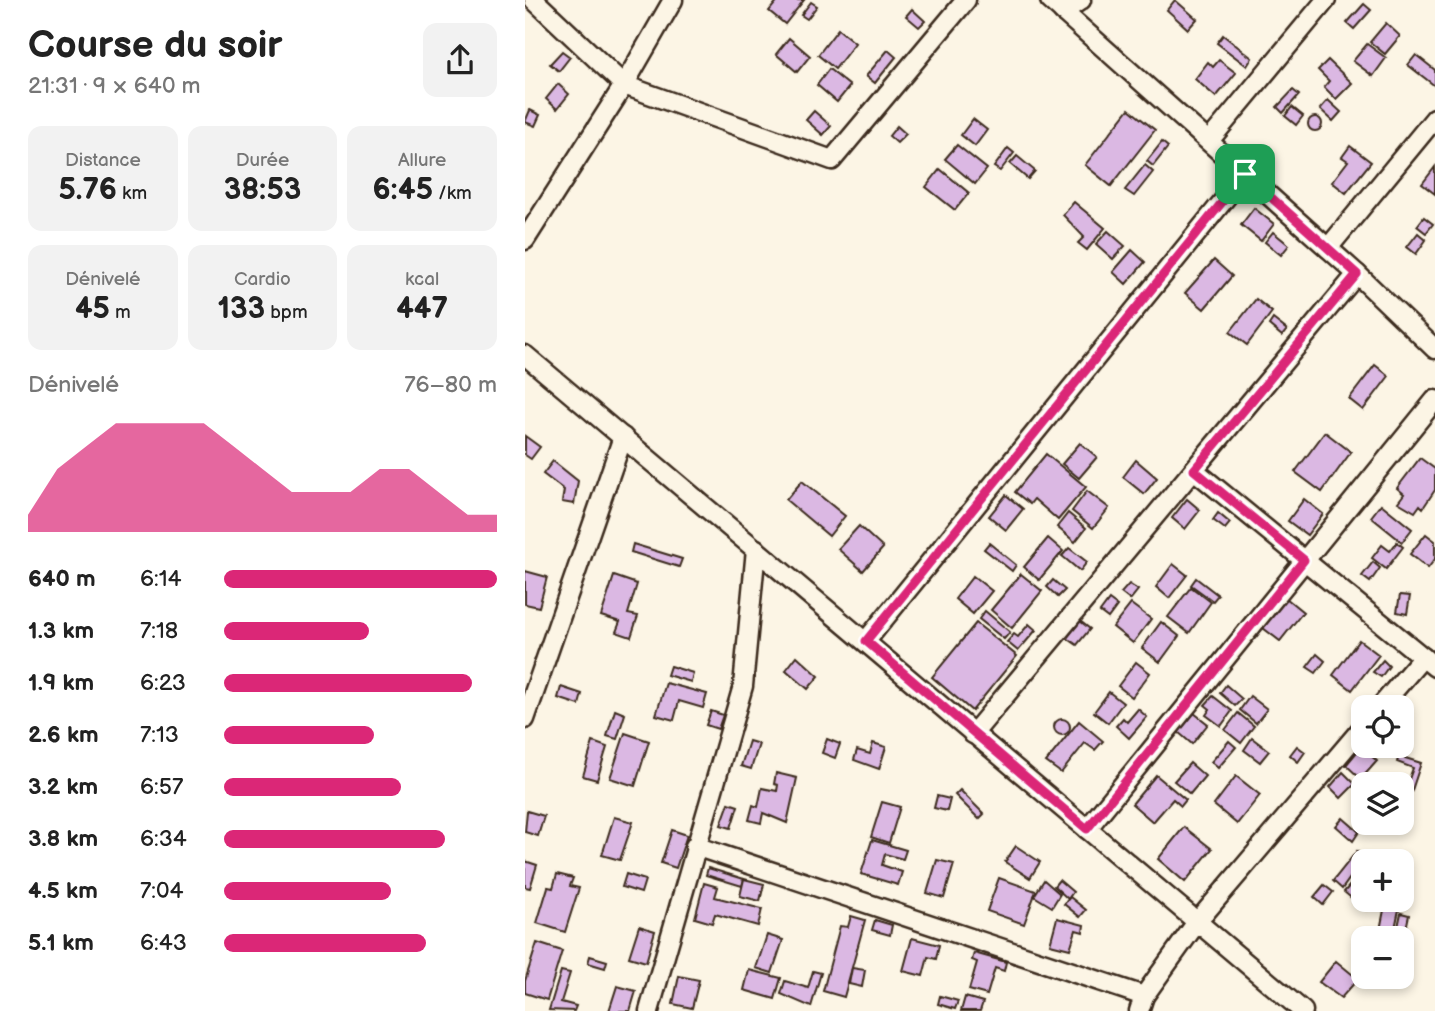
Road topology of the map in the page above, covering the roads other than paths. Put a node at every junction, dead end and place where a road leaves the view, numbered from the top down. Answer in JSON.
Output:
{"nodes":[{"id":1,"x":534,"y":0,"type":"edge"},
{"id":2,"x":673,"y":0,"type":"edge"},
{"id":3,"x":966,"y":0,"type":"edge"},
{"id":4,"x":1081,"y":0,"type":"edge"},
{"id":5,"x":1326,"y":0,"type":"edge"},
{"id":6,"x":1057,"y":6,"type":"edge"},
{"id":7,"x":624,"y":85,"type":"junction"},
{"id":8,"x":1435,"y":118,"type":"edge"},
{"id":9,"x":1209,"y":141,"type":"junction"},
{"id":10,"x":1245,"y":174,"type":"junction"},
{"id":11,"x":525,"y":240,"type":"edge"},
{"id":12,"x":1328,"y":248,"type":"junction"},
{"id":13,"x":1357,"y":274,"type":"junction"},
{"id":14,"x":1435,"y":349,"type":"edge"},
{"id":15,"x":525,"y":355,"type":"edge"},
{"id":16,"x":1435,"y":400,"type":"edge"},
{"id":17,"x":623,"y":437,"type":"junction"},
{"id":18,"x":1194,"y":470,"type":"junction"},
{"id":19,"x":756,"y":549,"type":"junction"},
{"id":20,"x":1304,"y":560,"type":"junction"},
{"id":21,"x":866,"y":641,"type":"junction"},
{"id":22,"x":1429,"y":662,"type":"edge"},
{"id":23,"x":1393,"y":695,"type":"edge"},
{"id":24,"x":525,"y":719,"type":"edge"},
{"id":25,"x":973,"y":734,"type":"junction"},
{"id":26,"x":1351,"y":741,"type":"edge"},
{"id":27,"x":1087,"y":829,"type":"junction"},
{"id":28,"x":695,"y":846,"type":"junction"},
{"id":29,"x":1197,"y":922,"type":"junction"},
{"id":30,"x":1142,"y":1004,"type":"edge"},
{"id":31,"x":1284,"y":1004,"type":"edge"},
{"id":32,"x":649,"y":1011,"type":"edge"},
{"id":33,"x":1303,"y":1011,"type":"edge"}],
"edges":[{"from":1,"to":7,"type":"street"},
{"from":2,"to":7,"type":"street"},
{"from":3,"to":7,"type":"street"},
{"from":4,"to":6,"type":"street"},
{"from":5,"to":9,"type":"street"},
{"from":6,"to":9,"type":"street"},
{"from":7,"to":11,"type":"street"},
{"from":8,"to":12,"type":"street"},
{"from":9,"to":10,"type":"street"},
{"from":10,"to":12,"type":"street"},
{"from":10,"to":21,"type":"street"},
{"from":12,"to":13,"type":"street"},
{"from":13,"to":14,"type":"street"},
{"from":13,"to":18,"type":"street"},
{"from":15,"to":17,"type":"street"},
{"from":16,"to":20,"type":"street"},
{"from":17,"to":19,"type":"street"},
{"from":17,"to":24,"type":"street"},
{"from":18,"to":20,"type":"street"},
{"from":18,"to":25,"type":"street"},
{"from":19,"to":21,"type":"street"},
{"from":19,"to":28,"type":"street"},
{"from":20,"to":22,"type":"street"},
{"from":20,"to":27,"type":"street"},
{"from":21,"to":25,"type":"street"},
{"from":22,"to":23,"type":"street"},
{"from":25,"to":27,"type":"street"},
{"from":26,"to":29,"type":"street"},
{"from":27,"to":29,"type":"street"},
{"from":28,"to":30,"type":"street"},
{"from":28,"to":32,"type":"street"},
{"from":29,"to":30,"type":"street"},
{"from":29,"to":31,"type":"street"},
{"from":31,"to":33,"type":"street"}]}
